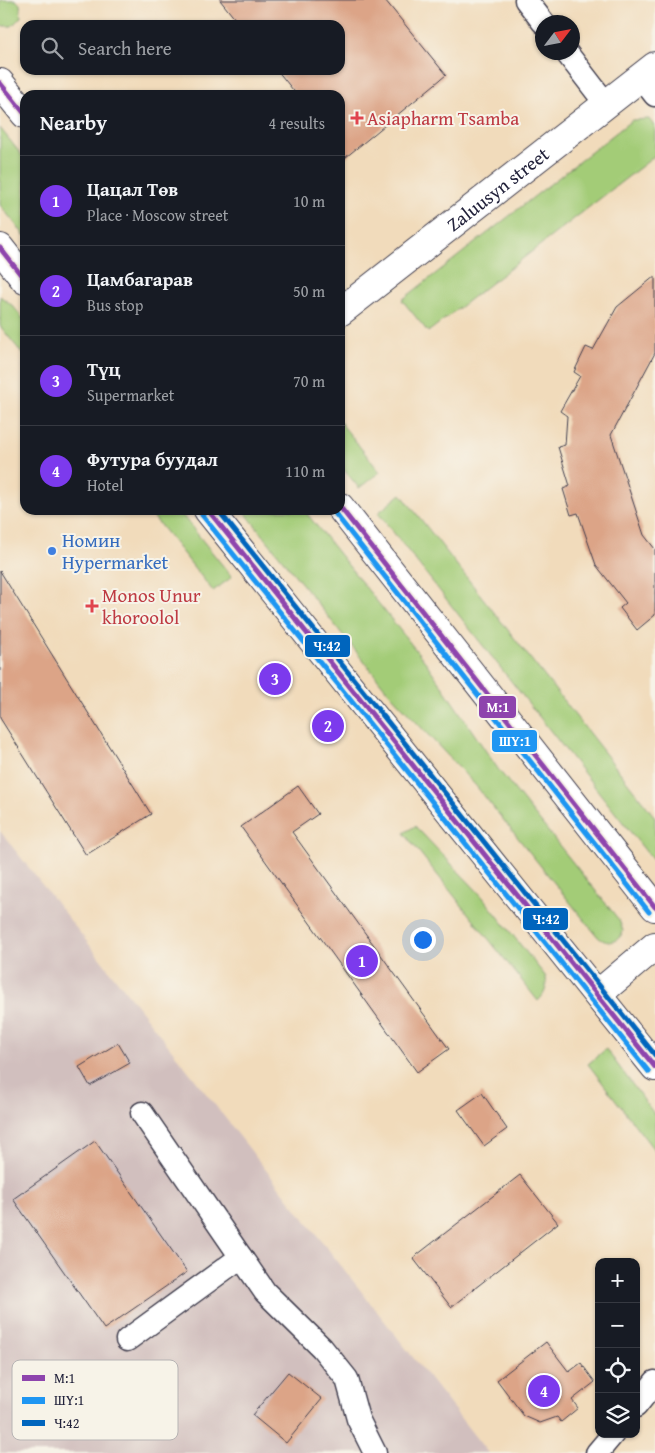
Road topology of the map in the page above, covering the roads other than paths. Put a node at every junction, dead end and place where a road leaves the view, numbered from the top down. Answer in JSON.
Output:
{"nodes":[{"id":1,"x":526,"y":0,"type":"edge"},
{"id":2,"x":538,"y":15,"type":"edge"},
{"id":3,"x":572,"y":60,"type":"edge"},
{"id":4,"x":650,"y":79,"type":"edge"},
{"id":5,"x":0,"y":83,"type":"edge"},
{"id":6,"x":606,"y":104,"type":"junction"},
{"id":7,"x":20,"y":108,"type":"edge"},
{"id":8,"x":0,"y":248,"type":"edge"},
{"id":9,"x":20,"y":274,"type":"edge"},
{"id":10,"x":345,"y":308,"type":"edge"},
{"id":11,"x":345,"y":513,"type":"edge"},
{"id":12,"x":212,"y":515,"type":"edge"},
{"id":13,"x":655,"y":907,"type":"edge"},
{"id":14,"x":655,"y":946,"type":"edge"},
{"id":15,"x":598,"y":994,"type":"junction"},
{"id":16,"x":655,"y":1066,"type":"edge"},
{"id":17,"x":142,"y":1113,"type":"dead end"},
{"id":18,"x":241,"y":1257,"type":"junction"},
{"id":19,"x":127,"y":1340,"type":"dead end"},
{"id":20,"x":655,"y":1382,"type":"edge"},
{"id":21,"x":640,"y":1401,"type":"edge"},
{"id":22,"x":610,"y":1438,"type":"edge"},
{"id":23,"x":374,"y":1453,"type":"edge"},
{"id":24,"x":597,"y":1453,"type":"edge"}],
"edges":[{"from":1,"to":2,"type":"street"},
{"from":3,"to":6,"type":"street"},
{"from":4,"to":6,"type":"main road","name":"Zaluusyn street"},
{"from":5,"to":7,"type":"main road"},
{"from":6,"to":10,"type":"main road","name":"Zaluusyn street"},
{"from":8,"to":9,"type":"main road"},
{"from":11,"to":13,"type":"main road"},
{"from":12,"to":15,"type":"main road"},
{"from":14,"to":15,"type":"main road"},
{"from":15,"to":16,"type":"main road"},
{"from":17,"to":18,"type":"street"},
{"from":18,"to":19,"type":"street"},
{"from":18,"to":23,"type":"street"},
{"from":20,"to":21,"type":"street"},
{"from":22,"to":24,"type":"street"}]}
